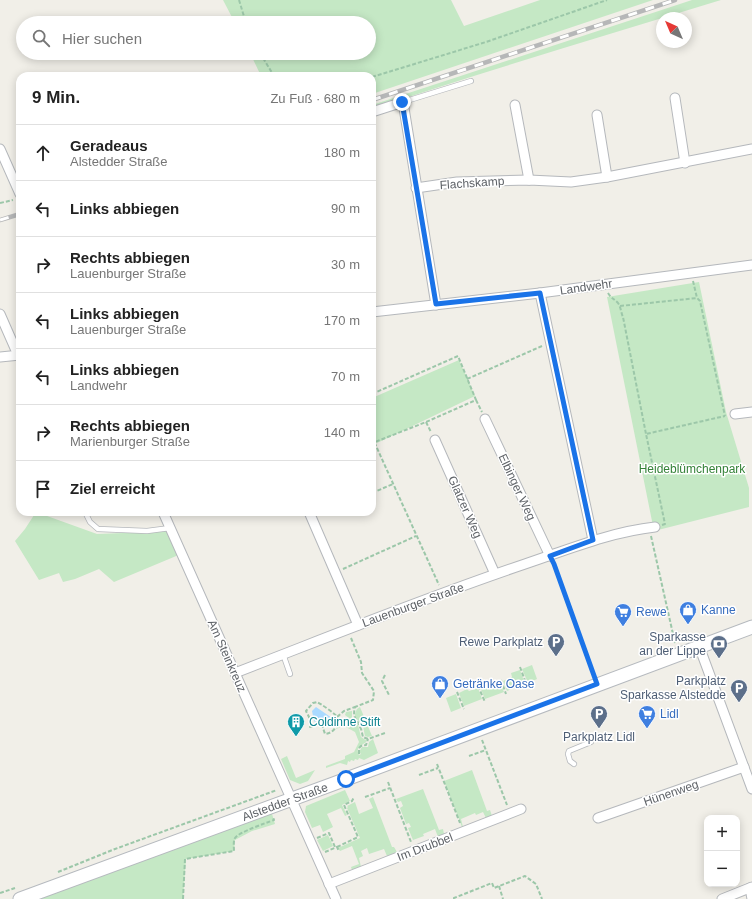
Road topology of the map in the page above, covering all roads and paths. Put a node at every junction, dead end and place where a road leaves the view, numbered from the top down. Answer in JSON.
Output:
{"nodes":[{"id":1,"x":239,"y":0,"type":"edge"},
{"id":2,"x":607,"y":0,"type":"edge"},
{"id":3,"x":244,"y":16,"type":"edge"},
{"id":4,"x":264,"y":60,"type":"edge"},
{"id":5,"x":272,"y":72,"type":"edge"},
{"id":6,"x":376,"y":76,"type":"edge"},
{"id":7,"x":471,"y":81,"type":"dead end"},
{"id":8,"x":675,"y":98,"type":"dead end"},
{"id":9,"x":402,"y":102,"type":"junction"},
{"id":10,"x":515,"y":104,"type":"dead end"},
{"id":11,"x":376,"y":111,"type":"edge"},
{"id":12,"x":597,"y":115,"type":"dead end"},
{"id":13,"x":752,"y":149,"type":"edge"},
{"id":14,"x":0,"y":150,"type":"edge"},
{"id":15,"x":685,"y":163,"type":"junction"},
{"id":16,"x":607,"y":177,"type":"junction"},
{"id":17,"x":529,"y":180,"type":"junction"},
{"id":18,"x":416,"y":188,"type":"junction"},
{"id":19,"x":16,"y":194,"type":"edge"},
{"id":20,"x":16,"y":197,"type":"edge"},
{"id":21,"x":0,"y":203,"type":"edge"},
{"id":22,"x":752,"y":265,"type":"edge"},
{"id":23,"x":692,"y":273,"type":"junction"},
{"id":24,"x":606,"y":284,"type":"junction"},
{"id":25,"x":540,"y":293,"type":"junction"},
{"id":26,"x":697,"y":298,"type":"junction"},
{"id":27,"x":436,"y":304,"type":"junction"},
{"id":28,"x":620,"y":306,"type":"junction"},
{"id":29,"x":376,"y":312,"type":"edge"},
{"id":30,"x":0,"y":314,"type":"edge"},
{"id":31,"x":551,"y":342,"type":"junction"},
{"id":32,"x":16,"y":349,"type":"edge"},
{"id":33,"x":16,"y":355,"type":"edge"},
{"id":34,"x":0,"y":357,"type":"edge"},
{"id":35,"x":467,"y":379,"type":"junction"},
{"id":36,"x":376,"y":392,"type":"edge"},
{"id":37,"x":476,"y":400,"type":"junction"},
{"id":38,"x":752,"y":412,"type":"edge"},
{"id":39,"x":735,"y":414,"type":"joint"},
{"id":40,"x":725,"y":416,"type":"junction"},
{"id":41,"x":485,"y":419,"type":"joint"},
{"id":42,"x":646,"y":434,"type":"junction"},
{"id":43,"x":435,"y":440,"type":"dead end"},
{"id":44,"x":376,"y":442,"type":"edge"},
{"id":45,"x":376,"y":444,"type":"edge"},
{"id":46,"x":393,"y":484,"type":"junction"},
{"id":47,"x":376,"y":491,"type":"edge"},
{"id":48,"x":86,"y":516,"type":"edge"},
{"id":49,"x":165,"y":516,"type":"edge"},
{"id":50,"x":311,"y":516,"type":"edge"},
{"id":51,"x":652,"y":527,"type":"junction"},
{"id":52,"x":170,"y":528,"type":"junction"},
{"id":53,"x":417,"y":536,"type":"junction"},
{"id":54,"x":593,"y":540,"type":"junction"},
{"id":55,"x":550,"y":556,"type":"junction"},
{"id":56,"x":335,"y":572,"type":"junction"},
{"id":57,"x":495,"y":574,"type":"junction"},
{"id":58,"x":443,"y":593,"type":"junction"},
{"id":59,"x":358,"y":625,"type":"junction"},
{"id":60,"x":752,"y":627,"type":"edge"},
{"id":61,"x":347,"y":630,"type":"junction"},
{"id":62,"x":699,"y":646,"type":"junction"},
{"id":63,"x":283,"y":654,"type":"junction"},
{"id":64,"x":678,"y":654,"type":"junction"},
{"id":65,"x":520,"y":668,"type":"dead end"},
{"id":66,"x":235,"y":673,"type":"junction"},
{"id":67,"x":290,"y":674,"type":"dead end"},
{"id":68,"x":385,"y":675,"type":"dead end"},
{"id":69,"x":501,"y":680,"type":"dead end"},
{"id":70,"x":597,"y":684,"type":"junction"},
{"id":71,"x":478,"y":686,"type":"dead end"},
{"id":72,"x":527,"y":686,"type":"dead end"},
{"id":73,"x":457,"y":692,"type":"dead end"},
{"id":74,"x":506,"y":694,"type":"dead end"},
{"id":75,"x":389,"y":695,"type":"dead end"},
{"id":76,"x":485,"y":702,"type":"dead end"},
{"id":77,"x":355,"y":707,"type":"junction"},
{"id":78,"x":464,"y":710,"type":"dead end"},
{"id":79,"x":338,"y":718,"type":"junction"},
{"id":80,"x":478,"y":730,"type":"junction"},
{"id":81,"x":385,"y":732,"type":"dead end"},
{"id":82,"x":368,"y":739,"type":"junction"},
{"id":83,"x":591,"y":742,"type":"dead end"},
{"id":84,"x":486,"y":750,"type":"junction"},
{"id":85,"x":359,"y":754,"type":"dead end"},
{"id":86,"x":469,"y":756,"type":"dead end"},
{"id":87,"x":437,"y":764,"type":"dead end"},
{"id":88,"x":574,"y":764,"type":"dead end"},
{"id":89,"x":744,"y":767,"type":"junction"},
{"id":90,"x":438,"y":768,"type":"junction"},
{"id":91,"x":419,"y":776,"type":"dead end"},
{"id":92,"x":388,"y":782,"type":"dead end"},
{"id":93,"x":286,"y":787,"type":"junction"},
{"id":94,"x":390,"y":788,"type":"junction"},
{"id":95,"x":752,"y":789,"type":"edge"},
{"id":96,"x":354,"y":797,"type":"dead end"},
{"id":97,"x":365,"y":797,"type":"dead end"},
{"id":98,"x":291,"y":800,"type":"junction"},
{"id":99,"x":270,"y":807,"type":"junction"},
{"id":100,"x":521,"y":809,"type":"dead end"},
{"id":101,"x":510,"y":813,"type":"junction"},
{"id":102,"x":598,"y":818,"type":"dead end"},
{"id":103,"x":463,"y":832,"type":"junction"},
{"id":104,"x":309,"y":841,"type":"junction"},
{"id":105,"x":336,"y":847,"type":"junction"},
{"id":106,"x":415,"y":851,"type":"junction"},
{"id":107,"x":338,"y":852,"type":"dead end"},
{"id":108,"x":316,"y":856,"type":"junction"},
{"id":109,"x":51,"y":874,"type":"dead end"},
{"id":110,"x":329,"y":884,"type":"junction"},
{"id":111,"x":498,"y":886,"type":"junction"},
{"id":112,"x":751,"y":888,"type":"edge"},
{"id":113,"x":0,"y":894,"type":"edge"},
{"id":114,"x":17,"y":894,"type":"edge"},
{"id":115,"x":183,"y":899,"type":"edge"},
{"id":116,"x":336,"y":899,"type":"edge"},
{"id":117,"x":454,"y":899,"type":"edge"},
{"id":118,"x":504,"y":899,"type":"edge"},
{"id":119,"x":542,"y":899,"type":"edge"},
{"id":120,"x":722,"y":899,"type":"edge"},
{"id":121,"x":752,"y":899,"type":"edge"}],
"edges":[{"from":1,"to":3,"type":"path"},
{"from":2,"to":6,"type":"path"},
{"from":4,"to":5,"type":"path"},
{"from":7,"to":9,"type":"lane"},
{"from":8,"to":15,"type":"street"},
{"from":9,"to":11,"type":"street"},
{"from":9,"to":18,"type":"street"},
{"from":10,"to":17,"type":"street"},
{"from":12,"to":16,"type":"street"},
{"from":13,"to":15,"type":"street","name":"Flachskamp"},
{"from":14,"to":19,"type":"street"},
{"from":15,"to":16,"type":"street","name":"Flachskamp"},
{"from":16,"to":17,"type":"street","name":"Flachskamp"},
{"from":17,"to":18,"type":"street","name":"Flachskamp"},
{"from":18,"to":27,"type":"street"},
{"from":20,"to":21,"type":"path"},
{"from":22,"to":23,"type":"street","name":"Landwehr"},
{"from":23,"to":24,"type":"street","name":"Landwehr"},
{"from":23,"to":26,"type":"path"},
{"from":24,"to":25,"type":"street","name":"Landwehr"},
{"from":24,"to":28,"type":"path"},
{"from":25,"to":27,"type":"street","name":"Landwehr"},
{"from":25,"to":31,"type":"street"},
{"from":26,"to":28,"type":"path"},
{"from":26,"to":40,"type":"path"},
{"from":27,"to":29,"type":"street","name":"Landwehr"},
{"from":28,"to":42,"type":"path"},
{"from":30,"to":32,"type":"street"},
{"from":31,"to":35,"type":"path"},
{"from":31,"to":54,"type":"street"},
{"from":33,"to":34,"type":"street"},
{"from":35,"to":36,"type":"path"},
{"from":35,"to":37,"type":"path"},
{"from":37,"to":41,"type":"path"},
{"from":37,"to":44,"type":"path"},
{"from":38,"to":39,"type":"street"},
{"from":39,"to":40,"type":"path"},
{"from":40,"to":42,"type":"path"},
{"from":41,"to":55,"type":"street","name":"Elbinger Weg"},
{"from":42,"to":51,"type":"path"},
{"from":43,"to":57,"type":"street","name":"Glatzer Weg"},
{"from":45,"to":46,"type":"path"},
{"from":46,"to":47,"type":"path"},
{"from":46,"to":53,"type":"path"},
{"from":48,"to":52,"type":"lane"},
{"from":49,"to":52,"type":"street","name":"Am Steinkreuz"},
{"from":50,"to":56,"type":"street"},
{"from":51,"to":54,"type":"street","name":"Lauenburger Straße"},
{"from":51,"to":64,"type":"path"},
{"from":52,"to":66,"type":"street","name":"Am Steinkreuz"},
{"from":53,"to":56,"type":"path"},
{"from":53,"to":58,"type":"path"},
{"from":54,"to":55,"type":"street","name":"Lauenburger Straße"},
{"from":55,"to":57,"type":"street","name":"Lauenburger Straße"},
{"from":55,"to":70,"type":"path"},
{"from":56,"to":59,"type":"street"},
{"from":57,"to":58,"type":"street","name":"Lauenburger Straße"},
{"from":58,"to":59,"type":"street","name":"Lauenburger Straße"},
{"from":59,"to":61,"type":"street","name":"Lauenburger Straße"},
{"from":60,"to":62,"type":"street","name":"Alstedder Straße"},
{"from":61,"to":63,"type":"street","name":"Lauenburger Straße"},
{"from":61,"to":77,"type":"path"},
{"from":62,"to":64,"type":"street","name":"Alstedder Straße"},
{"from":62,"to":89,"type":"street"},
{"from":63,"to":66,"type":"street","name":"Lauenburger Straße"},
{"from":63,"to":67,"type":"lane"},
{"from":64,"to":70,"type":"street","name":"Alstedder Straße"},
{"from":65,"to":72,"type":"path"},
{"from":66,"to":93,"type":"street","name":"Am Steinkreuz"},
{"from":68,"to":75,"type":"path"},
{"from":69,"to":74,"type":"path"},
{"from":70,"to":80,"type":"street","name":"Alstedder Straße"},
{"from":71,"to":76,"type":"path"},
{"from":73,"to":78,"type":"path"},
{"from":77,"to":79,"type":"path"},
{"from":77,"to":82,"type":"path"},
{"from":79,"to":79,"type":"path"},
{"from":80,"to":84,"type":"path"},
{"from":80,"to":98,"type":"street","name":"Alstedder Straße"},
{"from":81,"to":82,"type":"path"},
{"from":82,"to":85,"type":"path"},
{"from":83,"to":88,"type":"lane"},
{"from":84,"to":86,"type":"path"},
{"from":84,"to":101,"type":"path"},
{"from":87,"to":90,"type":"path"},
{"from":89,"to":95,"type":"street"},
{"from":89,"to":102,"type":"street","name":"Hünenweg"},
{"from":90,"to":91,"type":"path"},
{"from":90,"to":103,"type":"path"},
{"from":92,"to":94,"type":"path"},
{"from":93,"to":98,"type":"street","name":"Am Steinkreuz"},
{"from":93,"to":109,"type":"path"},
{"from":94,"to":97,"type":"path"},
{"from":94,"to":106,"type":"path"},
{"from":96,"to":105,"type":"path"},
{"from":98,"to":99,"type":"street","name":"Alstedder Straße"},
{"from":98,"to":104,"type":"street"},
{"from":99,"to":114,"type":"street","name":"Alstedder Straße"},
{"from":99,"to":115,"type":"path"},
{"from":100,"to":101,"type":"street","name":"Im Drubbel"},
{"from":101,"to":103,"type":"street","name":"Im Drubbel"},
{"from":103,"to":106,"type":"street","name":"Im Drubbel"},
{"from":104,"to":105,"type":"path"},
{"from":104,"to":108,"type":"street"},
{"from":105,"to":107,"type":"path"},
{"from":105,"to":108,"type":"path"},
{"from":106,"to":110,"type":"street","name":"Im Drubbel"},
{"from":108,"to":110,"type":"street"},
{"from":110,"to":116,"type":"street"},
{"from":111,"to":117,"type":"path"},
{"from":111,"to":118,"type":"path"},
{"from":111,"to":119,"type":"path"},
{"from":112,"to":120,"type":"street"},
{"from":112,"to":121,"type":"street"},
{"from":113,"to":114,"type":"path"}]}
